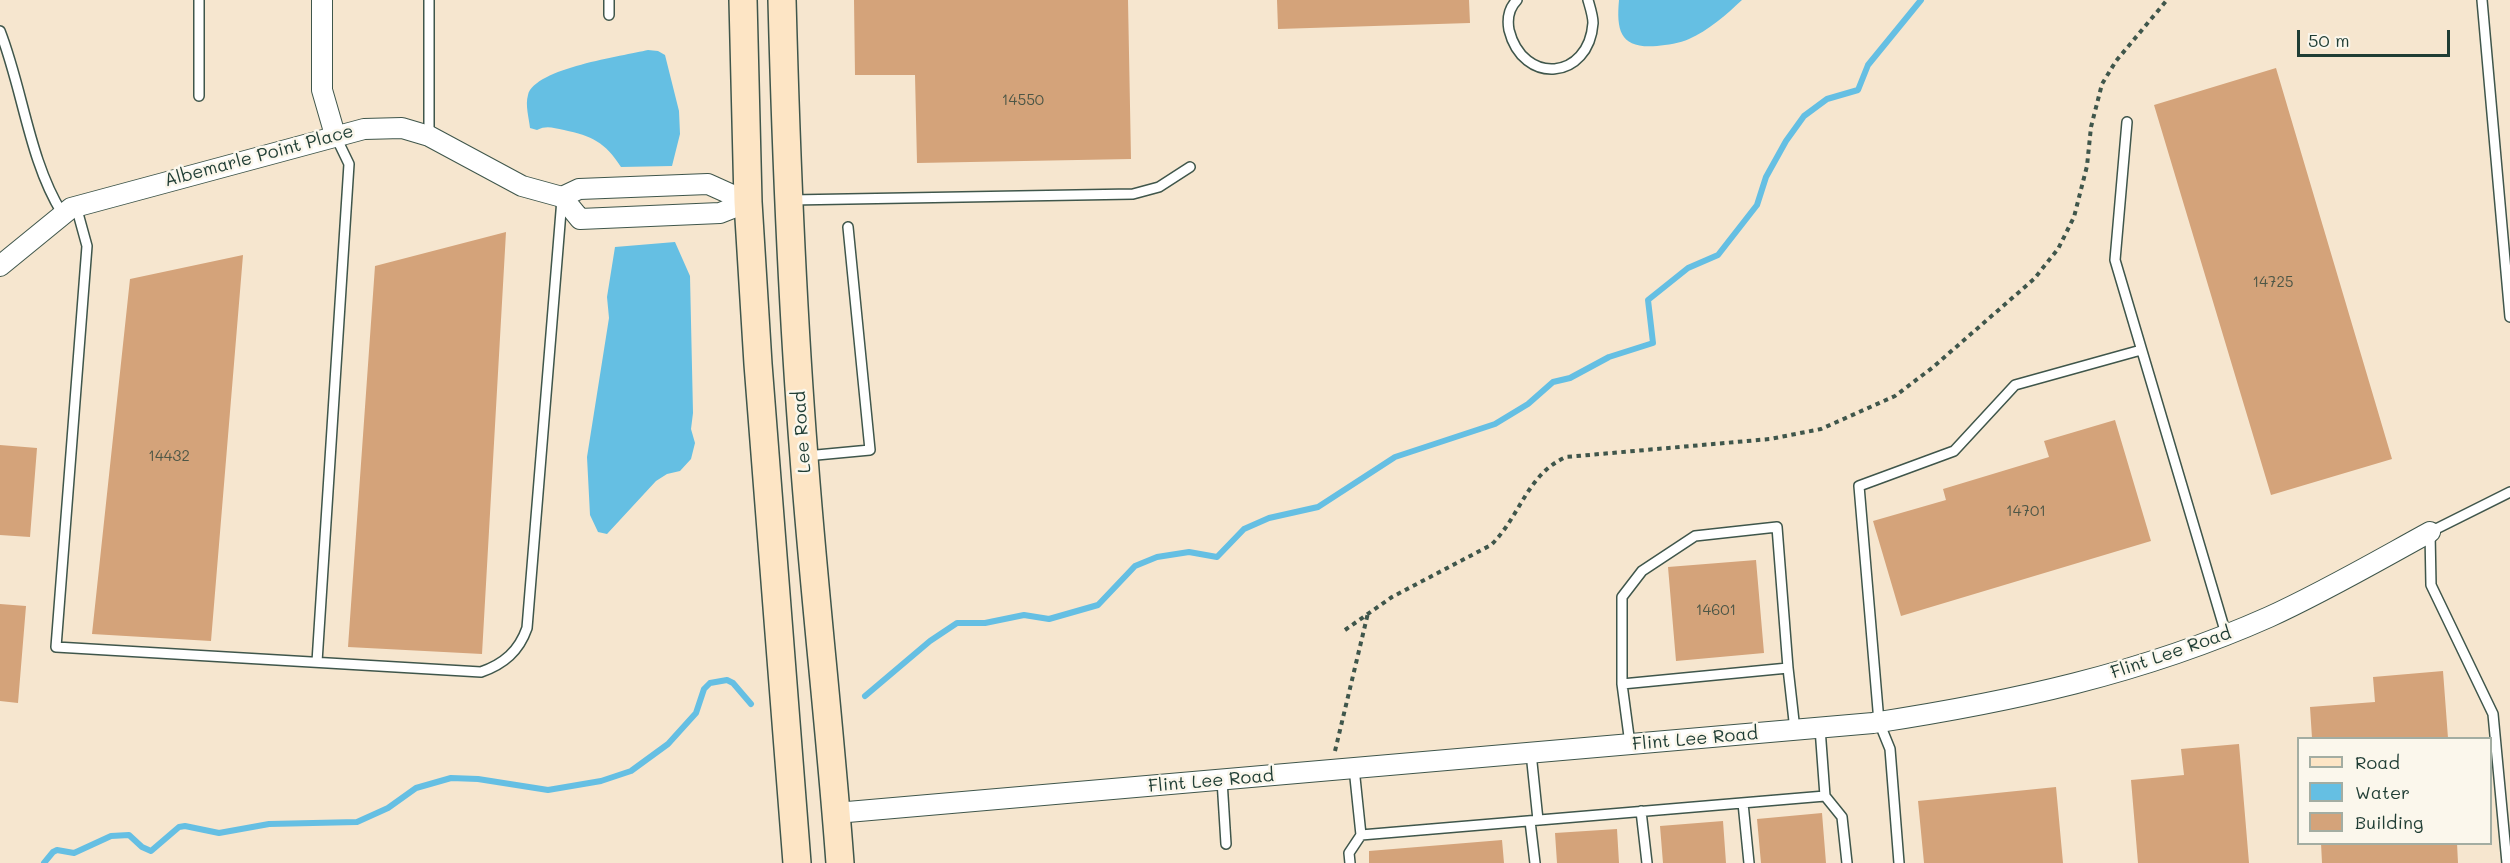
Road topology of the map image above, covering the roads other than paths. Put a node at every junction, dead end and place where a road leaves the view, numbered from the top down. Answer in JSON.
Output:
{"nodes":[{"id":1,"x":199,"y":0,"type":"edge"},
{"id":2,"x":322,"y":0,"type":"edge"},
{"id":3,"x":429,"y":0,"type":"edge"},
{"id":4,"x":609,"y":0,"type":"edge"},
{"id":5,"x":743,"y":0,"type":"edge"},
{"id":6,"x":782,"y":0,"type":"edge"},
{"id":7,"x":1517,"y":0,"type":"edge"},
{"id":8,"x":1588,"y":0,"type":"edge"},
{"id":9,"x":2482,"y":0,"type":"edge"},
{"id":10,"x":609,"y":15,"type":"dead end"},
{"id":11,"x":1,"y":38,"type":"edge"},
{"id":12,"x":199,"y":96,"type":"dead end"},
{"id":13,"x":2127,"y":122,"type":"dead end"},
{"id":14,"x":335,"y":135,"type":"junction"},
{"id":15,"x":429,"y":136,"type":"junction"},
{"id":16,"x":1190,"y":167,"type":"dead end"},
{"id":17,"x":562,"y":197,"type":"junction"},
{"id":18,"x":787,"y":200,"type":"junction"},
{"id":19,"x":748,"y":202,"type":"junction"},
{"id":20,"x":69,"y":209,"type":"junction"},
{"id":21,"x":848,"y":227,"type":"dead end"},
{"id":22,"x":0,"y":266,"type":"edge"},
{"id":23,"x":2510,"y":317,"type":"edge"},
{"id":24,"x":2141,"y":350,"type":"junction"},
{"id":25,"x":804,"y":456,"type":"junction"},
{"id":26,"x":2510,"y":492,"type":"edge"},
{"id":27,"x":2430,"y":532,"type":"junction"},
{"id":28,"x":2226,"y":634,"type":"junction"},
{"id":29,"x":317,"y":662,"type":"junction"},
{"id":30,"x":1788,"y":668,"type":"junction"},
{"id":31,"x":1622,"y":684,"type":"junction"},
{"id":32,"x":1879,"y":722,"type":"junction"},
{"id":33,"x":1820,"y":728,"type":"junction"},
{"id":34,"x":1795,"y":730,"type":"junction"},
{"id":35,"x":1630,"y":744,"type":"junction"},
{"id":36,"x":1531,"y":753,"type":"junction"},
{"id":37,"x":1354,"y":768,"type":"junction"},
{"id":38,"x":1222,"y":780,"type":"junction"},
{"id":39,"x":1825,"y":796,"type":"junction"},
{"id":40,"x":1743,"y":803,"type":"junction"},
{"id":41,"x":1641,"y":811,"type":"junction"},
{"id":42,"x":836,"y":813,"type":"junction"},
{"id":43,"x":1534,"y":821,"type":"junction"},
{"id":44,"x":1361,"y":835,"type":"junction"},
{"id":45,"x":1226,"y":844,"type":"dead end"},
{"id":46,"x":797,"y":863,"type":"edge"},
{"id":47,"x":840,"y":863,"type":"edge"},
{"id":48,"x":1350,"y":863,"type":"edge"},
{"id":49,"x":1535,"y":863,"type":"edge"},
{"id":50,"x":1647,"y":863,"type":"edge"},
{"id":51,"x":1749,"y":863,"type":"edge"},
{"id":52,"x":1847,"y":863,"type":"edge"},
{"id":53,"x":1899,"y":863,"type":"edge"},
{"id":54,"x":2507,"y":863,"type":"edge"}],
"edges":[{"from":1,"to":12,"type":"lane"},
{"from":2,"to":14,"type":"street"},
{"from":3,"to":15,"type":"lane"},
{"from":4,"to":10,"type":"lane"},
{"from":5,"to":19,"type":"street"},
{"from":6,"to":18,"type":"street","name":"Lee Road"},
{"from":7,"to":8,"type":"lane"},
{"from":9,"to":23,"type":"lane"},
{"from":11,"to":20,"type":"lane"},
{"from":13,"to":24,"type":"lane"},
{"from":14,"to":15,"type":"street","name":"Albemarle Point Place"},
{"from":14,"to":20,"type":"street","name":"Albemarle Point Place"},
{"from":14,"to":29,"type":"lane"},
{"from":15,"to":17,"type":"street","name":"Albemarle Point Place"},
{"from":16,"to":18,"type":"lane"},
{"from":17,"to":19,"type":"street"},
{"from":17,"to":19,"type":"street"},
{"from":17,"to":29,"type":"lane"},
{"from":18,"to":25,"type":"street","name":"Lee Road"},
{"from":19,"to":46,"type":"street"},
{"from":20,"to":22,"type":"street","name":"Albemarle Point Place"},
{"from":20,"to":29,"type":"lane"},
{"from":21,"to":25,"type":"lane"},
{"from":24,"to":28,"type":"lane"},
{"from":24,"to":32,"type":"lane"},
{"from":25,"to":42,"type":"street","name":"Lee Road"},
{"from":26,"to":27,"type":"lane","name":"Flint Lee Road"},
{"from":27,"to":28,"type":"street","name":"Flint Lee Road"},
{"from":27,"to":54,"type":"lane"},
{"from":28,"to":32,"type":"street","name":"Flint Lee Road"},
{"from":30,"to":31,"type":"lane"},
{"from":30,"to":31,"type":"lane"},
{"from":30,"to":34,"type":"lane"},
{"from":31,"to":35,"type":"lane"},
{"from":32,"to":33,"type":"street","name":"Flint Lee Road"},
{"from":32,"to":53,"type":"lane"},
{"from":33,"to":34,"type":"street","name":"Flint Lee Road"},
{"from":33,"to":39,"type":"lane"},
{"from":34,"to":35,"type":"street","name":"Flint Lee Road"},
{"from":35,"to":36,"type":"street","name":"Flint Lee Road"},
{"from":36,"to":37,"type":"street","name":"Flint Lee Road"},
{"from":36,"to":43,"type":"lane"},
{"from":37,"to":38,"type":"street","name":"Flint Lee Road"},
{"from":37,"to":44,"type":"lane"},
{"from":38,"to":42,"type":"street","name":"Flint Lee Road"},
{"from":38,"to":45,"type":"lane"},
{"from":39,"to":40,"type":"lane"},
{"from":39,"to":52,"type":"lane"},
{"from":40,"to":41,"type":"lane"},
{"from":40,"to":51,"type":"lane"},
{"from":41,"to":43,"type":"lane"},
{"from":41,"to":50,"type":"lane"},
{"from":42,"to":47,"type":"street","name":"Lee Road"},
{"from":43,"to":44,"type":"lane"},
{"from":43,"to":49,"type":"lane"},
{"from":44,"to":48,"type":"lane"}]}
